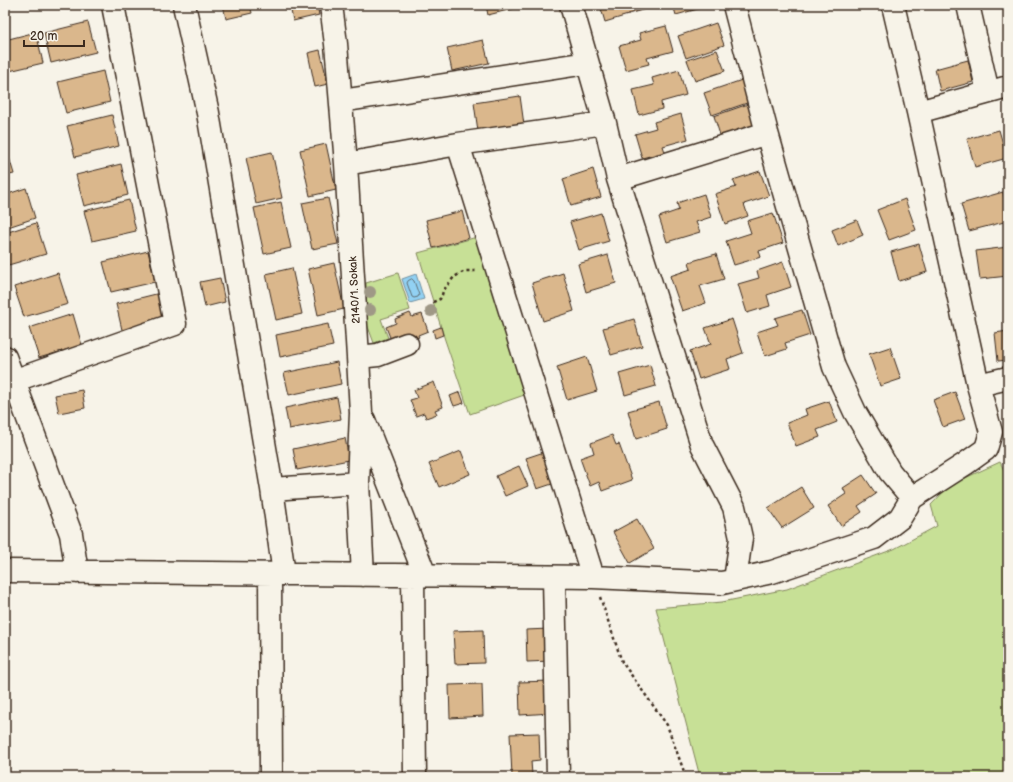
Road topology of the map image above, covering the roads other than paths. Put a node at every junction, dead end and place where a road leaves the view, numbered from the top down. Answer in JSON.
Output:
{"nodes":[{"id":1,"x":113,"y":5,"type":"edge"},
{"id":2,"x":184,"y":5,"type":"edge"},
{"id":3,"x":331,"y":5,"type":"edge"},
{"id":4,"x":571,"y":5,"type":"edge"},
{"id":5,"x":734,"y":5,"type":"edge"},
{"id":6,"x":893,"y":5,"type":"edge"},
{"id":7,"x":968,"y":5,"type":"edge"},
{"id":8,"x":587,"y":63,"type":"junction"},
{"id":9,"x":998,"y":90,"type":"edge"},
{"id":10,"x":341,"y":101,"type":"junction"},
{"id":11,"x":918,"y":112,"type":"junction"},
{"id":12,"x":605,"y":123,"type":"junction"},
{"id":13,"x":767,"y":133,"type":"junction"},
{"id":14,"x":458,"y":144,"type":"junction"},
{"id":15,"x":346,"y":164,"type":"junction"},
{"id":16,"x":618,"y":179,"type":"junction"},
{"id":17,"x":407,"y":344,"type":"dead end"},
{"id":18,"x":5,"y":357,"type":"edge"},
{"id":19,"x":358,"y":357,"type":"junction"},
{"id":20,"x":1008,"y":378,"type":"edge"},
{"id":21,"x":13,"y":381,"type":"junction"},
{"id":22,"x":978,"y":385,"type":"junction"},
{"id":23,"x":361,"y":413,"type":"junction"},
{"id":24,"x":358,"y":483,"type":"junction"},
{"id":25,"x":272,"y":489,"type":"junction"},
{"id":26,"x":912,"y":498,"type":"junction"},
{"id":27,"x":5,"y":571,"type":"edge"},
{"id":28,"x":77,"y":572,"type":"junction"},
{"id":29,"x":277,"y":574,"type":"junction"},
{"id":30,"x":363,"y":575,"type":"junction"},
{"id":31,"x":419,"y":575,"type":"junction"},
{"id":32,"x":554,"y":577,"type":"junction"},
{"id":33,"x":593,"y":577,"type":"junction"},
{"id":34,"x":735,"y":580,"type":"junction"},
{"id":35,"x":271,"y":777,"type":"edge"},
{"id":36,"x":415,"y":777,"type":"edge"},
{"id":37,"x":558,"y":777,"type":"edge"}],
"edges":[{"from":1,"to":21,"type":"street"},
{"from":2,"to":25,"type":"street"},
{"from":3,"to":10,"type":"street","name":"2140/1. Sokak"},
{"from":4,"to":8,"type":"street"},
{"from":5,"to":13,"type":"street"},
{"from":6,"to":11,"type":"street"},
{"from":7,"to":9,"type":"street"},
{"from":8,"to":10,"type":"street"},
{"from":8,"to":12,"type":"street"},
{"from":9,"to":11,"type":"street"},
{"from":10,"to":15,"type":"street","name":"2140/1. Sokak"},
{"from":11,"to":22,"type":"street"},
{"from":12,"to":14,"type":"street"},
{"from":12,"to":16,"type":"street"},
{"from":13,"to":16,"type":"street"},
{"from":13,"to":26,"type":"street"},
{"from":14,"to":15,"type":"street"},
{"from":14,"to":33,"type":"street"},
{"from":15,"to":19,"type":"street","name":"2140/1. Sokak"},
{"from":16,"to":34,"type":"street"},
{"from":17,"to":19,"type":"street"},
{"from":18,"to":21,"type":"street"},
{"from":19,"to":23,"type":"street","name":"2140/1. Sokak"},
{"from":20,"to":22,"type":"street"},
{"from":21,"to":28,"type":"street"},
{"from":22,"to":26,"type":"street"},
{"from":23,"to":24,"type":"street","name":"2140/1. Sokak"},
{"from":23,"to":31,"type":"street"},
{"from":24,"to":25,"type":"street"},
{"from":24,"to":30,"type":"street","name":"2140/1. Sokak"},
{"from":25,"to":29,"type":"street"},
{"from":26,"to":34,"type":"street"},
{"from":27,"to":28,"type":"street"},
{"from":28,"to":29,"type":"street"},
{"from":29,"to":30,"type":"street"},
{"from":29,"to":35,"type":"street"},
{"from":30,"to":31,"type":"street"},
{"from":31,"to":32,"type":"street"},
{"from":31,"to":36,"type":"street"},
{"from":32,"to":33,"type":"street"},
{"from":32,"to":37,"type":"street"},
{"from":33,"to":34,"type":"street"}]}
